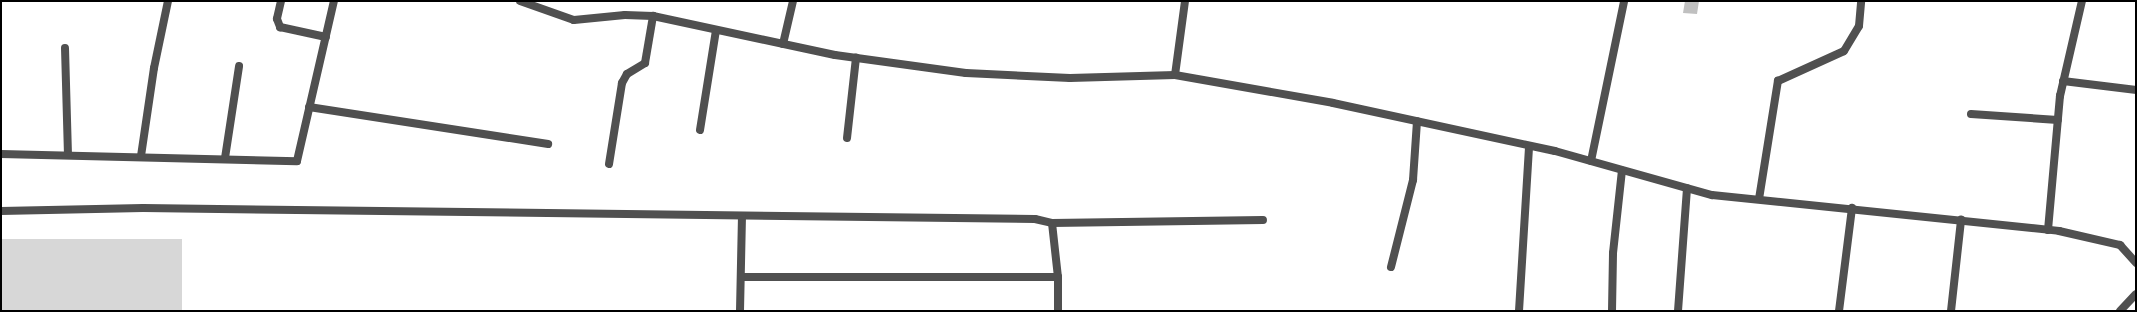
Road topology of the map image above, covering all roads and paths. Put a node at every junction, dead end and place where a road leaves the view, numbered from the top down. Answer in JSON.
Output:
{"nodes":[{"id":1,"x":168,"y":1,"type":"edge"},
{"id":2,"x":282,"y":1,"type":"edge"},
{"id":3,"x":334,"y":1,"type":"edge"},
{"id":4,"x":520,"y":1,"type":"edge"},
{"id":5,"x":793,"y":1,"type":"edge"},
{"id":6,"x":1185,"y":1,"type":"edge"},
{"id":7,"x":1624,"y":1,"type":"edge"},
{"id":8,"x":1861,"y":1,"type":"edge"},
{"id":9,"x":2082,"y":1,"type":"edge"},
{"id":10,"x":653,"y":16,"type":"junction"},
{"id":11,"x":716,"y":30,"type":"junction"},
{"id":12,"x":326,"y":37,"type":"junction"},
{"id":13,"x":783,"y":44,"type":"junction"},
{"id":14,"x":65,"y":48,"type":"dead end"},
{"id":15,"x":856,"y":58,"type":"junction"},
{"id":16,"x":239,"y":66,"type":"dead end"},
{"id":17,"x":1175,"y":75,"type":"junction"},
{"id":18,"x":2063,"y":81,"type":"junction"},
{"id":19,"x":2136,"y":90,"type":"edge"},
{"id":20,"x":309,"y":107,"type":"junction"},
{"id":21,"x":1971,"y":114,"type":"dead end"},
{"id":22,"x":2058,"y":120,"type":"junction"},
{"id":23,"x":1417,"y":122,"type":"junction"},
{"id":24,"x":700,"y":130,"type":"dead end"},
{"id":25,"x":847,"y":138,"type":"dead end"},
{"id":26,"x":548,"y":144,"type":"dead end"},
{"id":27,"x":1529,"y":146,"type":"junction"},
{"id":28,"x":1,"y":154,"type":"edge"},
{"id":29,"x":68,"y":155,"type":"junction"},
{"id":30,"x":141,"y":156,"type":"junction"},
{"id":31,"x":224,"y":158,"type":"junction"},
{"id":32,"x":1591,"y":161,"type":"junction"},
{"id":33,"x":609,"y":164,"type":"dead end"},
{"id":34,"x":1622,"y":170,"type":"junction"},
{"id":35,"x":1687,"y":188,"type":"junction"},
{"id":36,"x":1758,"y":199,"type":"junction"},
{"id":37,"x":1852,"y":208,"type":"junction"},
{"id":38,"x":1,"y":211,"type":"edge"},
{"id":39,"x":742,"y":216,"type":"junction"},
{"id":40,"x":1264,"y":220,"type":"dead end"},
{"id":41,"x":1961,"y":220,"type":"junction"},
{"id":42,"x":1052,"y":223,"type":"junction"},
{"id":43,"x":2048,"y":230,"type":"junction"},
{"id":44,"x":2136,"y":263,"type":"edge"},
{"id":45,"x":1391,"y":267,"type":"dead end"},
{"id":46,"x":741,"y":277,"type":"junction"},
{"id":47,"x":1058,"y":277,"type":"junction"},
{"id":48,"x":2136,"y":294,"type":"edge"},
{"id":49,"x":740,"y":311,"type":"edge"},
{"id":50,"x":1058,"y":311,"type":"edge"},
{"id":51,"x":1519,"y":311,"type":"edge"},
{"id":52,"x":1612,"y":311,"type":"edge"},
{"id":53,"x":1678,"y":311,"type":"edge"},
{"id":54,"x":1839,"y":311,"type":"edge"},
{"id":55,"x":1951,"y":311,"type":"edge"},
{"id":56,"x":2120,"y":311,"type":"edge"}],
"edges":[{"from":1,"to":30,"type":"street"},
{"from":2,"to":12,"type":"street"},
{"from":3,"to":12,"type":"street"},
{"from":4,"to":10,"type":"street"},
{"from":5,"to":13,"type":"street"},
{"from":6,"to":17,"type":"street"},
{"from":7,"to":32,"type":"street"},
{"from":8,"to":36,"type":"street"},
{"from":9,"to":18,"type":"street"},
{"from":10,"to":11,"type":"street"},
{"from":10,"to":33,"type":"street"},
{"from":11,"to":13,"type":"street"},
{"from":11,"to":24,"type":"street"},
{"from":12,"to":20,"type":"street"},
{"from":13,"to":15,"type":"street"},
{"from":14,"to":29,"type":"street"},
{"from":15,"to":17,"type":"street"},
{"from":15,"to":25,"type":"street"},
{"from":16,"to":31,"type":"street"},
{"from":17,"to":23,"type":"street"},
{"from":18,"to":19,"type":"street"},
{"from":18,"to":22,"type":"street"},
{"from":20,"to":26,"type":"street"},
{"from":20,"to":31,"type":"street"},
{"from":21,"to":22,"type":"street"},
{"from":22,"to":43,"type":"street"},
{"from":23,"to":27,"type":"street"},
{"from":23,"to":45,"type":"street"},
{"from":27,"to":32,"type":"street"},
{"from":27,"to":51,"type":"street"},
{"from":28,"to":29,"type":"street"},
{"from":29,"to":30,"type":"street"},
{"from":30,"to":31,"type":"street"},
{"from":32,"to":34,"type":"street"},
{"from":34,"to":35,"type":"street"},
{"from":34,"to":52,"type":"street"},
{"from":35,"to":36,"type":"street"},
{"from":35,"to":53,"type":"street"},
{"from":36,"to":37,"type":"street"},
{"from":37,"to":41,"type":"street"},
{"from":37,"to":54,"type":"street"},
{"from":38,"to":39,"type":"street"},
{"from":39,"to":42,"type":"street"},
{"from":39,"to":46,"type":"street"},
{"from":40,"to":42,"type":"street"},
{"from":41,"to":43,"type":"street"},
{"from":41,"to":55,"type":"street"},
{"from":42,"to":47,"type":"street"},
{"from":43,"to":44,"type":"street"},
{"from":46,"to":47,"type":"street"},
{"from":46,"to":49,"type":"street"},
{"from":47,"to":50,"type":"street"},
{"from":48,"to":56,"type":"street"}]}
